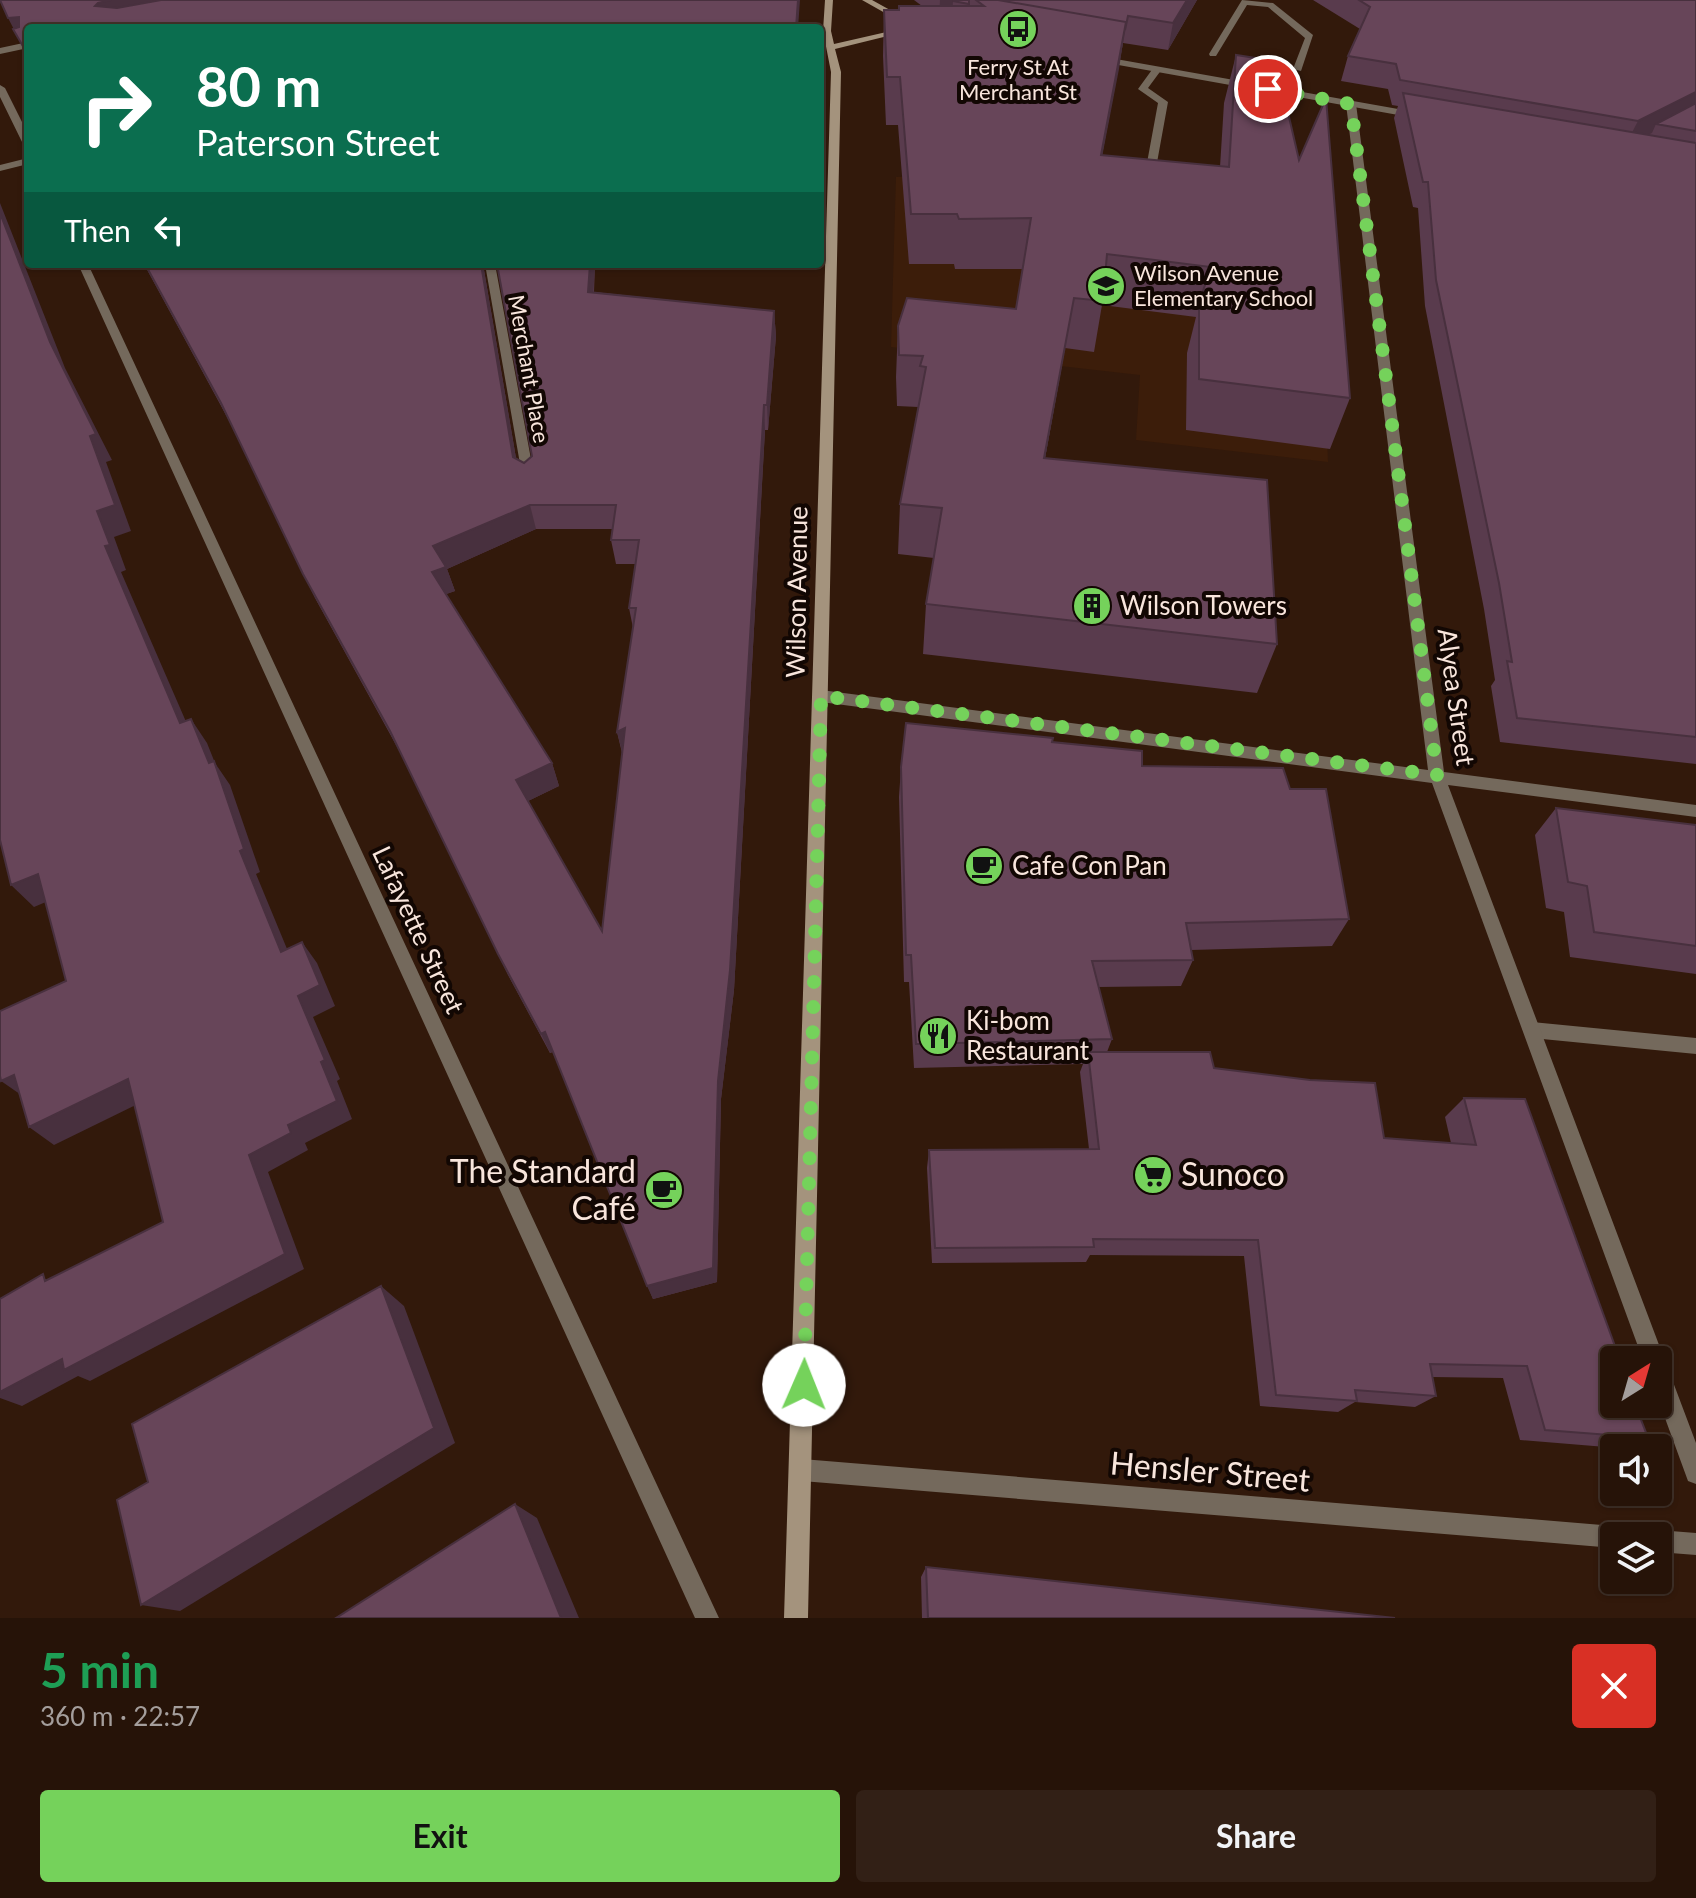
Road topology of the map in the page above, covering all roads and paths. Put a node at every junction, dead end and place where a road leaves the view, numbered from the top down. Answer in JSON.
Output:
{"nodes":[{"id":1,"x":829,"y":0,"type":"edge"},
{"id":2,"x":866,"y":0,"type":"edge"},
{"id":3,"x":1265,"y":3,"type":"edge"},
{"id":4,"x":909,"y":22,"type":"edge"},
{"id":5,"x":920,"y":28,"type":"edge"},
{"id":6,"x":24,"y":46,"type":"edge"},
{"id":7,"x":826,"y":48,"type":"edge"},
{"id":8,"x":0,"y":51,"type":"edge"},
{"id":9,"x":1213,"y":54,"type":"dead end"},
{"id":10,"x":1081,"y":56,"type":"edge"},
{"id":11,"x":1157,"y":69,"type":"junction"},
{"id":12,"x":1298,"y":69,"type":"dead end"},
{"id":13,"x":0,"y":88,"type":"edge"},
{"id":14,"x":1351,"y":104,"type":"junction"},
{"id":15,"x":1427,"y":117,"type":"edge"},
{"id":16,"x":24,"y":136,"type":"edge"},
{"id":17,"x":24,"y":162,"type":"edge"},
{"id":18,"x":0,"y":168,"type":"edge"},
{"id":19,"x":1148,"y":184,"type":"edge"},
{"id":20,"x":85,"y":268,"type":"edge"},
{"id":21,"x":491,"y":268,"type":"edge"},
{"id":22,"x":529,"y":481,"type":"edge"},
{"id":23,"x":821,"y":696,"type":"junction"},
{"id":24,"x":1437,"y":775,"type":"junction"},
{"id":25,"x":1696,"y":811,"type":"edge"},
{"id":26,"x":1532,"y":1030,"type":"junction"},
{"id":27,"x":1696,"y":1046,"type":"edge"},
{"id":28,"x":1649,"y":1346,"type":"edge"},
{"id":29,"x":1672,"y":1408,"type":"edge"},
{"id":30,"x":802,"y":1470,"type":"junction"},
{"id":31,"x":1696,"y":1473,"type":"edge"},
{"id":32,"x":1600,"y":1536,"type":"edge"},
{"id":33,"x":1672,"y":1542,"type":"edge"},
{"id":34,"x":1696,"y":1544,"type":"edge"},
{"id":35,"x":707,"y":1618,"type":"edge"},
{"id":36,"x":796,"y":1618,"type":"edge"}],
"edges":[{"from":1,"to":7,"type":"main road","name":"Wilson Avenue"},
{"from":2,"to":4,"type":"main road"},
{"from":3,"to":9,"type":"street"},
{"from":3,"to":12,"type":"street"},
{"from":5,"to":7,"type":"main road"},
{"from":6,"to":8,"type":"street"},
{"from":7,"to":23,"type":"main road","name":"Wilson Avenue"},
{"from":10,"to":11,"type":"street"},
{"from":11,"to":14,"type":"street"},
{"from":11,"to":19,"type":"street"},
{"from":13,"to":16,"type":"street"},
{"from":14,"to":15,"type":"street"},
{"from":14,"to":24,"type":"street","name":"Alyea Street"},
{"from":17,"to":18,"type":"street"},
{"from":20,"to":35,"type":"street","name":"Lafayette Street"},
{"from":21,"to":22,"type":"street","name":"Merchant Place"},
{"from":23,"to":24,"type":"street"},
{"from":23,"to":30,"type":"main road","name":"Wilson Avenue"},
{"from":24,"to":25,"type":"street"},
{"from":24,"to":26,"type":"street","name":"Alyea Street"},
{"from":26,"to":27,"type":"street"},
{"from":26,"to":28,"type":"street","name":"Alyea Street"},
{"from":29,"to":31,"type":"street"},
{"from":30,"to":32,"type":"street","name":"Hensler Street"},
{"from":30,"to":36,"type":"main road","name":"Wilson Avenue"},
{"from":33,"to":34,"type":"street"}]}
